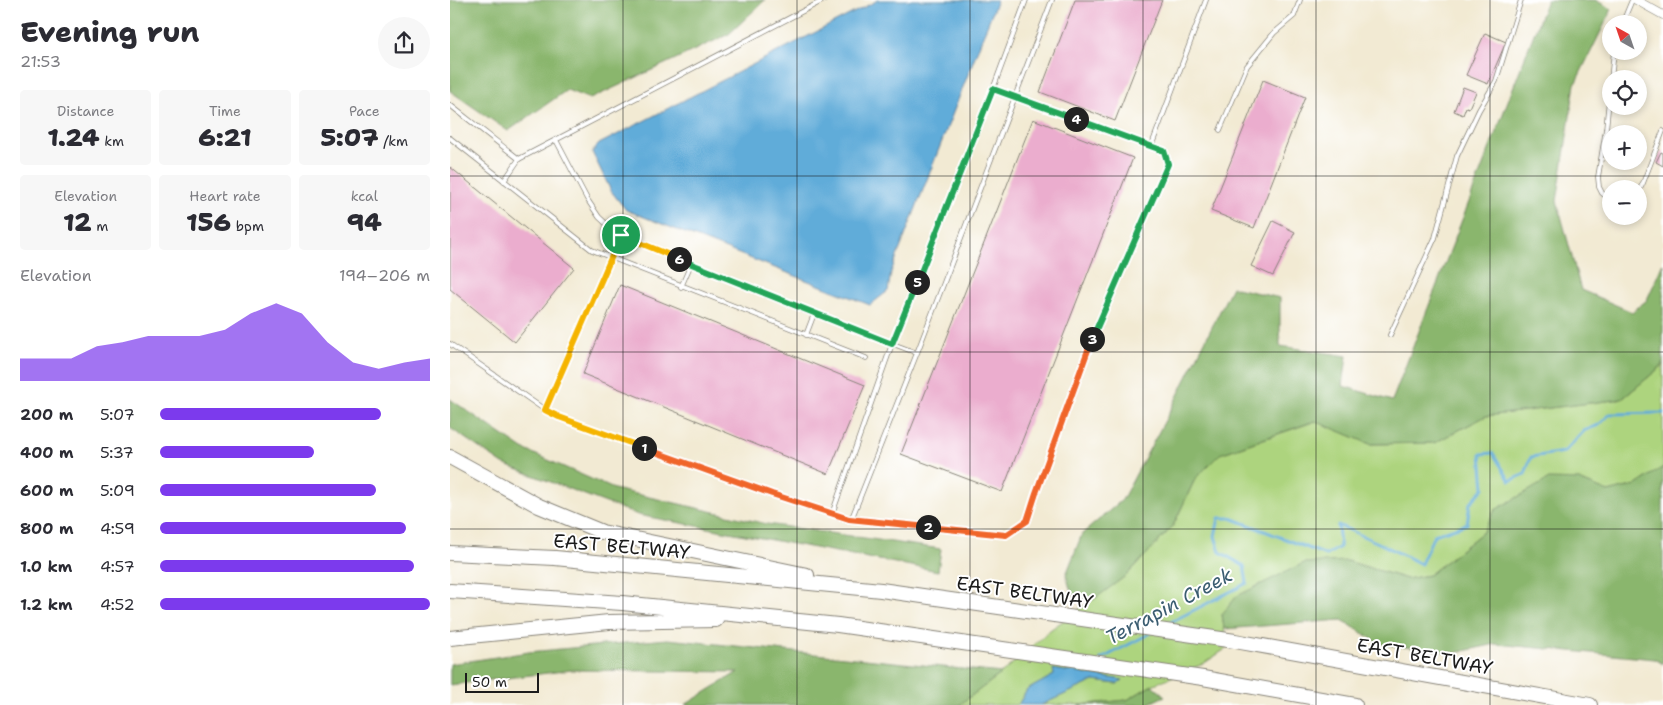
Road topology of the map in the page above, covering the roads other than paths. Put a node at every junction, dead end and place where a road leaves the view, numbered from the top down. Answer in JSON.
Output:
{"nodes":[{"id":1,"x":824,"y":0,"type":"edge"},
{"id":2,"x":1026,"y":0,"type":"edge"},
{"id":3,"x":1052,"y":0,"type":"edge"},
{"id":4,"x":1206,"y":0,"type":"edge"},
{"id":5,"x":1300,"y":0,"type":"edge"},
{"id":6,"x":1521,"y":0,"type":"edge"},
{"id":7,"x":1632,"y":0,"type":"edge"},
{"id":8,"x":1636,"y":0,"type":"edge"},
{"id":9,"x":1626,"y":15,"type":"edge"},
{"id":10,"x":1663,"y":15,"type":"edge"},
{"id":11,"x":1613,"y":60,"type":"edge"},
{"id":12,"x":993,"y":89,"type":"junction"},
{"id":13,"x":1016,"y":96,"type":"junction"},
{"id":14,"x":450,"y":105,"type":"edge"},
{"id":15,"x":1220,"y":130,"type":"dead end"},
{"id":16,"x":1663,"y":131,"type":"edge"},
{"id":17,"x":450,"y":138,"type":"edge"},
{"id":18,"x":556,"y":140,"type":"junction"},
{"id":19,"x":1151,"y":147,"type":"junction"},
{"id":20,"x":519,"y":159,"type":"junction"},
{"id":21,"x":504,"y":180,"type":"junction"},
{"id":22,"x":1644,"y":180,"type":"edge"},
{"id":23,"x":1602,"y":193,"type":"edge"},
{"id":24,"x":621,"y":235,"type":"junction"},
{"id":25,"x":611,"y":259,"type":"junction"},
{"id":26,"x":691,"y":264,"type":"junction"},
{"id":27,"x":682,"y":286,"type":"junction"},
{"id":28,"x":814,"y":314,"type":"junction"},
{"id":29,"x":806,"y":335,"type":"junction"},
{"id":30,"x":1390,"y":335,"type":"dead end"},
{"id":31,"x":450,"y":344,"type":"edge"},
{"id":32,"x":892,"y":344,"type":"junction"},
{"id":33,"x":917,"y":353,"type":"junction"},
{"id":34,"x":866,"y":358,"type":"dead end"},
{"id":35,"x":545,"y":410,"type":"junction"},
{"id":36,"x":450,"y":457,"type":"edge"},
{"id":37,"x":832,"y":514,"type":"junction"},
{"id":38,"x":849,"y":519,"type":"junction"},
{"id":39,"x":450,"y":553,"type":"edge"},
{"id":40,"x":881,"y":590,"type":"junction"},
{"id":41,"x":450,"y":591,"type":"edge"},
{"id":42,"x":775,"y":618,"type":"junction"},
{"id":43,"x":450,"y":638,"type":"edge"},
{"id":44,"x":1354,"y":705,"type":"edge"},
{"id":45,"x":1590,"y":705,"type":"edge"}],
"edges":[{"from":1,"to":18,"type":"lane"},
{"from":2,"to":12,"type":"lane"},
{"from":3,"to":13,"type":"lane"},
{"from":4,"to":19,"type":"lane"},
{"from":5,"to":15,"type":"lane"},
{"from":6,"to":30,"type":"lane"},
{"from":7,"to":9,"type":"lane"},
{"from":8,"to":10,"type":"street"},
{"from":11,"to":23,"type":"lane"},
{"from":12,"to":13,"type":"lane"},
{"from":12,"to":32,"type":"lane"},
{"from":13,"to":19,"type":"lane"},
{"from":13,"to":33,"type":"lane"},
{"from":14,"to":20,"type":"lane"},
{"from":16,"to":22,"type":"lane"},
{"from":17,"to":21,"type":"lane"},
{"from":18,"to":20,"type":"lane"},
{"from":18,"to":24,"type":"lane"},
{"from":19,"to":38,"type":"lane"},
{"from":20,"to":21,"type":"lane"},
{"from":21,"to":25,"type":"lane"},
{"from":24,"to":25,"type":"lane"},
{"from":24,"to":26,"type":"lane"},
{"from":25,"to":27,"type":"lane"},
{"from":25,"to":35,"type":"lane"},
{"from":26,"to":27,"type":"lane"},
{"from":26,"to":28,"type":"lane"},
{"from":27,"to":29,"type":"lane"},
{"from":28,"to":29,"type":"lane"},
{"from":28,"to":32,"type":"lane"},
{"from":29,"to":34,"type":"lane"},
{"from":31,"to":35,"type":"lane"},
{"from":32,"to":33,"type":"lane"},
{"from":32,"to":37,"type":"lane"},
{"from":33,"to":38,"type":"lane"},
{"from":35,"to":37,"type":"lane"},
{"from":36,"to":40,"type":"highway"},
{"from":37,"to":38,"type":"lane"},
{"from":39,"to":40,"type":"highway","name":"EAST BELTWAY"},
{"from":40,"to":45,"type":"highway","name":"EAST BELTWAY"},
{"from":41,"to":42,"type":"highway"},
{"from":42,"to":43,"type":"highway"},
{"from":42,"to":44,"type":"highway"}]}
